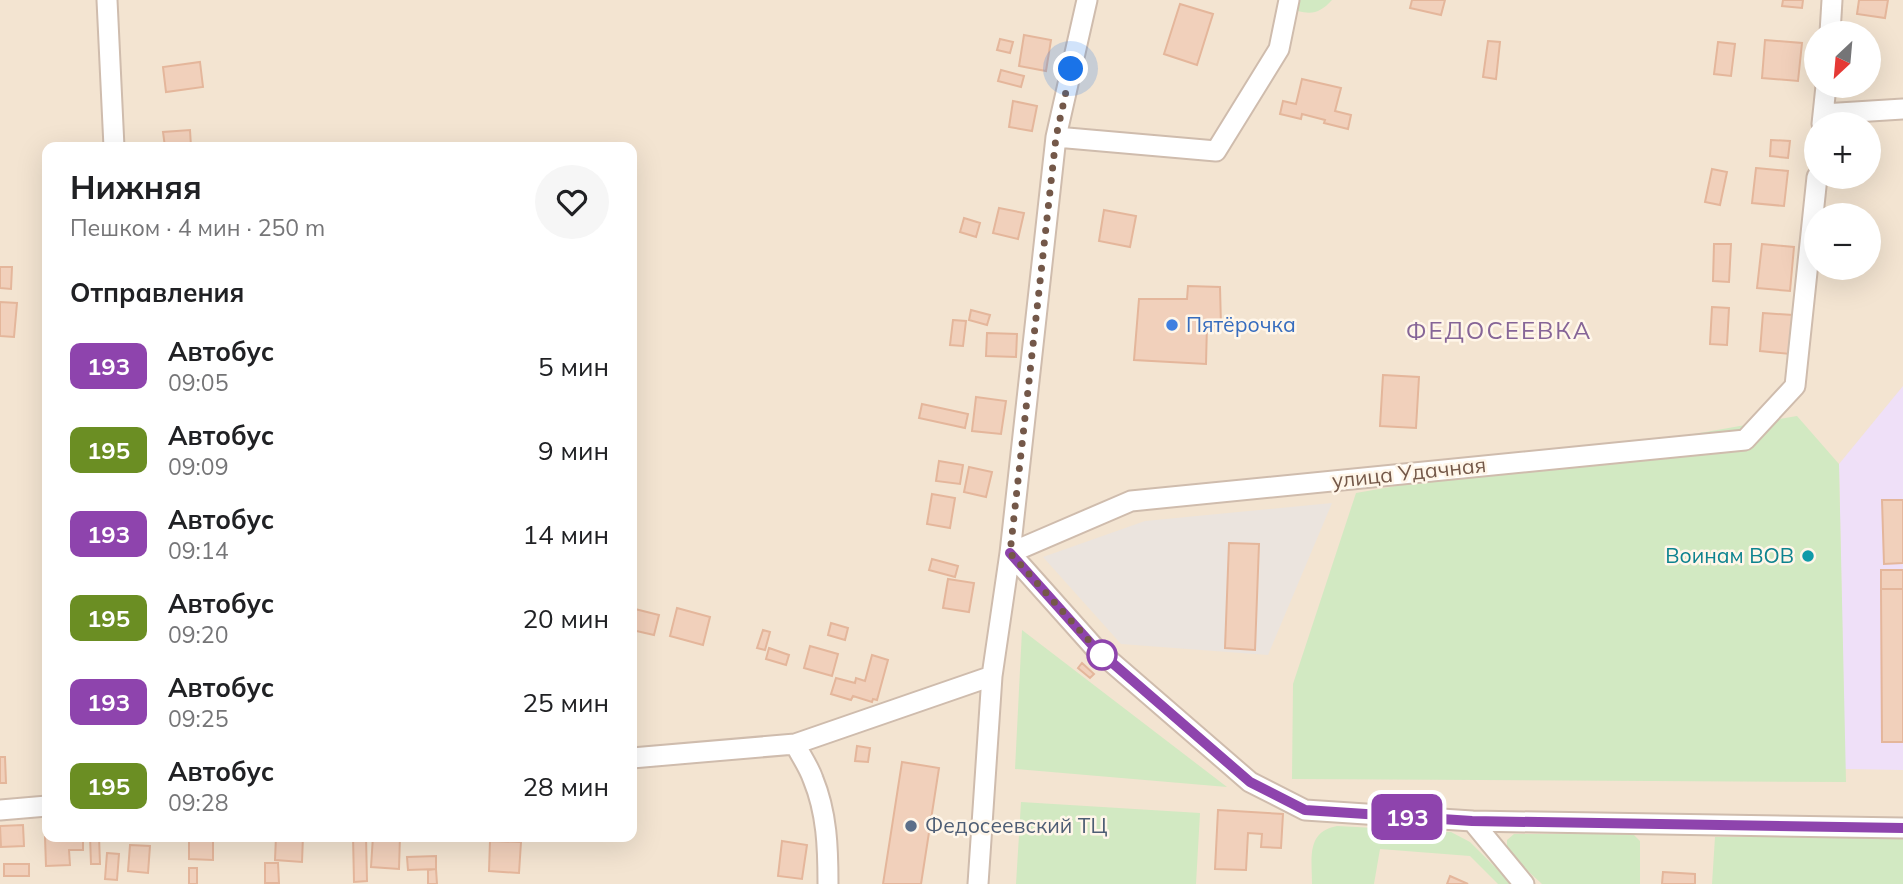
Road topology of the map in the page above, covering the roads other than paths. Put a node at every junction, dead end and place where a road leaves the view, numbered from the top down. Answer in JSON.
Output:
{"nodes":[{"id":1,"x":107,"y":0,"type":"edge"},
{"id":2,"x":1087,"y":0,"type":"edge"},
{"id":3,"x":1289,"y":0,"type":"edge"},
{"id":4,"x":1832,"y":0,"type":"edge"},
{"id":5,"x":1831,"y":21,"type":"edge"},
{"id":6,"x":1903,"y":109,"type":"edge"},
{"id":7,"x":1879,"y":112,"type":"edge"},
{"id":8,"x":1056,"y":137,"type":"junction"},
{"id":9,"x":114,"y":142,"type":"edge"},
{"id":10,"x":1816,"y":189,"type":"edge"},
{"id":11,"x":1010,"y":553,"type":"junction"},
{"id":12,"x":992,"y":677,"type":"junction"},
{"id":13,"x":795,"y":744,"type":"junction"},
{"id":14,"x":637,"y":758,"type":"edge"},
{"id":15,"x":42,"y":806,"type":"edge"},
{"id":16,"x":0,"y":810,"type":"edge"},
{"id":17,"x":1472,"y":821,"type":"junction"},
{"id":18,"x":1903,"y":828,"type":"edge"},
{"id":19,"x":828,"y":884,"type":"edge"},
{"id":20,"x":978,"y":884,"type":"edge"},
{"id":21,"x":1524,"y":884,"type":"edge"}],
"edges":[{"from":1,"to":9,"type":"street"},
{"from":2,"to":8,"type":"street"},
{"from":3,"to":8,"type":"street"},
{"from":4,"to":5,"type":"street"},
{"from":6,"to":7,"type":"street"},
{"from":8,"to":11,"type":"street"},
{"from":10,"to":11,"type":"street","name":"улица Удачная"},
{"from":11,"to":12,"type":"street"},
{"from":11,"to":17,"type":"street"},
{"from":12,"to":13,"type":"street"},
{"from":12,"to":20,"type":"street"},
{"from":13,"to":14,"type":"street"},
{"from":13,"to":19,"type":"street"},
{"from":15,"to":16,"type":"street"},
{"from":17,"to":18,"type":"street"},
{"from":17,"to":21,"type":"street"}]}
